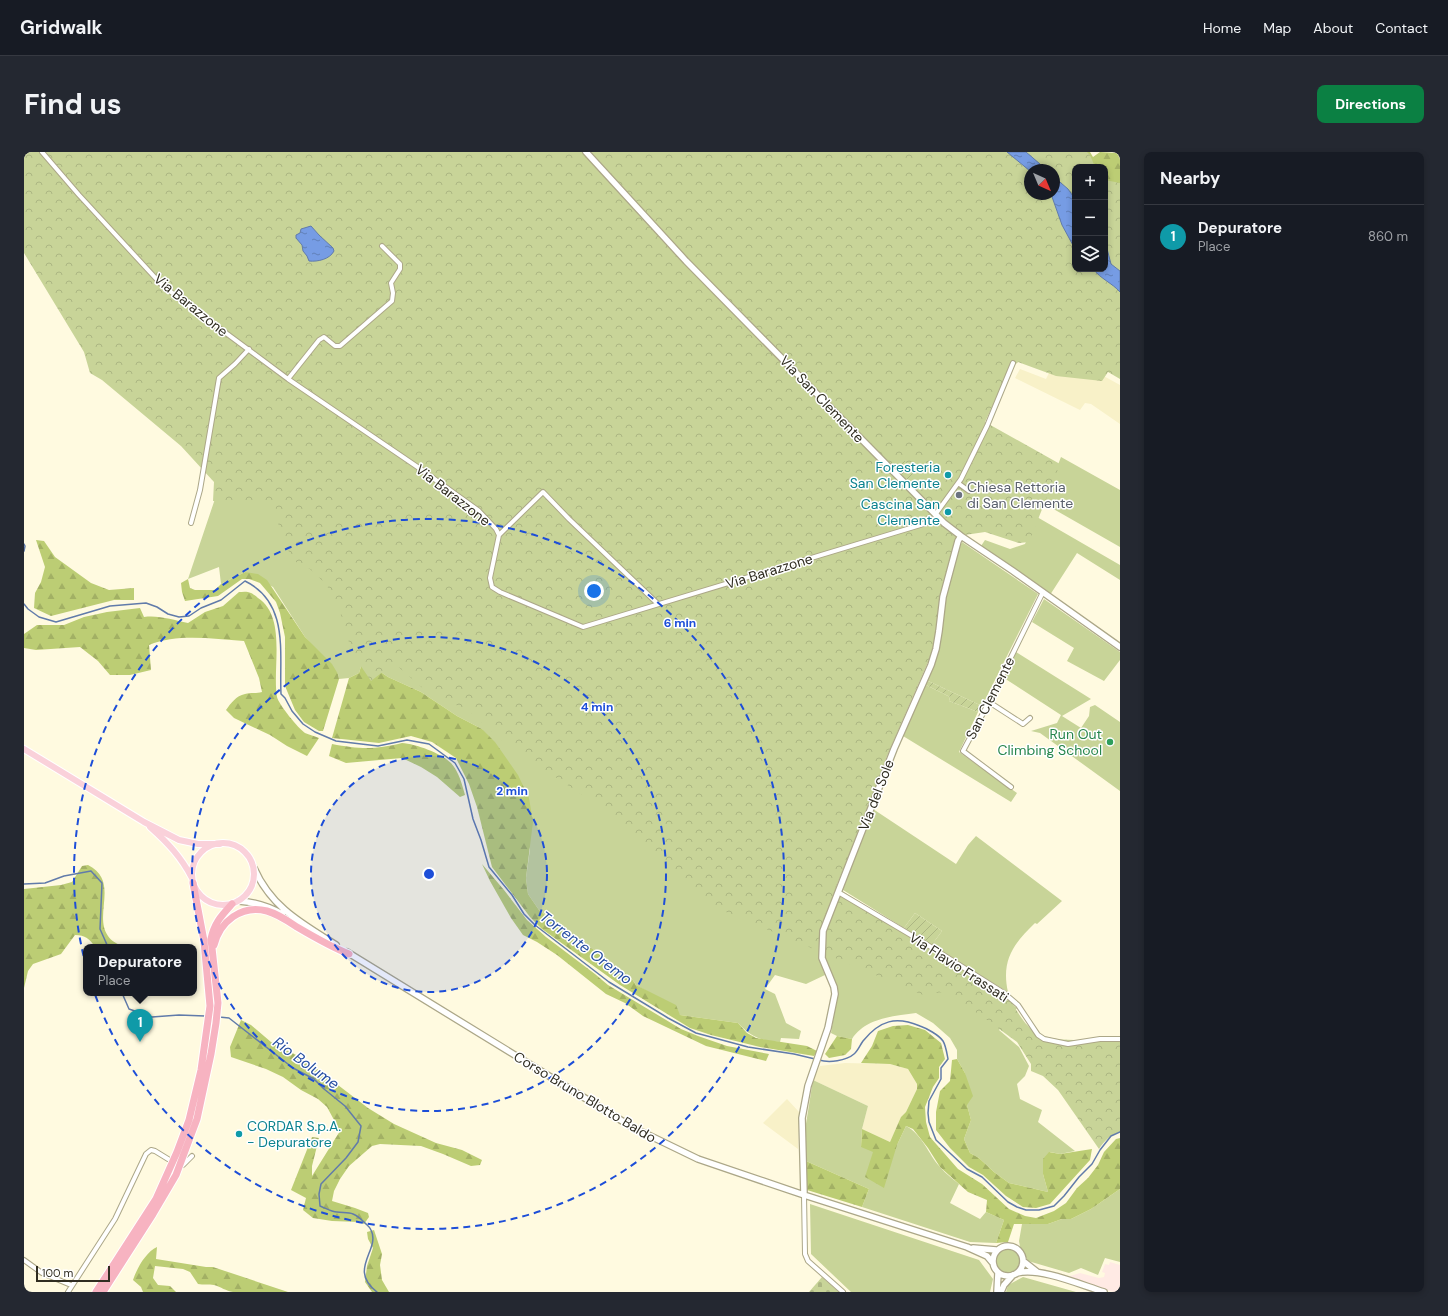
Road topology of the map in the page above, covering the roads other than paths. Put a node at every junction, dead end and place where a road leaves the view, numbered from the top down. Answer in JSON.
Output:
{"nodes":[{"id":1,"x":42,"y":152,"type":"edge"},
{"id":2,"x":586,"y":152,"type":"edge"},
{"id":3,"x":382,"y":246,"type":"dead end"},
{"id":4,"x":249,"y":350,"type":"junction"},
{"id":5,"x":1013,"y":363,"type":"dead end"},
{"id":6,"x":288,"y":379,"type":"junction"},
{"id":7,"x":958,"y":482,"type":"junction"},
{"id":8,"x":969,"y":491,"type":"dead end"},
{"id":9,"x":937,"y":516,"type":"junction"},
{"id":10,"x":191,"y":523,"type":"dead end"},
{"id":11,"x":499,"y":535,"type":"junction"},
{"id":12,"x":961,"y":536,"type":"junction"},
{"id":13,"x":1043,"y":592,"type":"junction"},
{"id":14,"x":658,"y":604,"type":"junction"},
{"id":15,"x":1120,"y":647,"type":"edge"},
{"id":16,"x":989,"y":702,"type":"junction"},
{"id":17,"x":1030,"y":718,"type":"dead end"},
{"id":18,"x":24,"y":749,"type":"edge"},
{"id":19,"x":1011,"y":787,"type":"dead end"},
{"id":20,"x":144,"y":822,"type":"junction"},
{"id":21,"x":220,"y":844,"type":"junction"},
{"id":22,"x":254,"y":868,"type":"junction"},
{"id":23,"x":193,"y":881,"type":"junction"},
{"id":24,"x":838,"y":892,"type":"junction"},
{"id":25,"x":235,"y":902,"type":"junction"},
{"id":26,"x":316,"y":932,"type":"junction"},
{"id":27,"x":212,"y":951,"type":"junction"},
{"id":28,"x":349,"y":954,"type":"junction"},
{"id":29,"x":1120,"y":1039,"type":"edge"},
{"id":30,"x":192,"y":1156,"type":"dead end"},
{"id":31,"x":168,"y":1159,"type":"dead end"},
{"id":32,"x":183,"y":1165,"type":"dead end"},
{"id":33,"x":804,"y":1195,"type":"junction"},
{"id":34,"x":967,"y":1247,"type":"junction"},
{"id":35,"x":996,"y":1250,"type":"junction"},
{"id":36,"x":24,"y":1260,"type":"edge"},
{"id":37,"x":1023,"y":1261,"type":"junction"},
{"id":38,"x":992,"y":1262,"type":"junction"},
{"id":39,"x":1037,"y":1272,"type":"junction"},
{"id":40,"x":998,"y":1273,"type":"junction"},
{"id":41,"x":1015,"y":1274,"type":"junction"},
{"id":42,"x":72,"y":1285,"type":"junction"},
{"id":43,"x":68,"y":1292,"type":"edge"},
{"id":44,"x":96,"y":1292,"type":"edge"},
{"id":45,"x":103,"y":1292,"type":"edge"},
{"id":46,"x":843,"y":1292,"type":"edge"},
{"id":47,"x":997,"y":1292,"type":"edge"},
{"id":48,"x":1001,"y":1292,"type":"edge"},
{"id":49,"x":1104,"y":1292,"type":"edge"}],
"edges":[{"from":1,"to":4,"type":"street","name":"Via Barazzone"},
{"from":2,"to":9,"type":"street","name":"Via San Clemente"},
{"from":3,"to":6,"type":"street"},
{"from":4,"to":6,"type":"street","name":"Via Barazzone"},
{"from":4,"to":10,"type":"street"},
{"from":5,"to":7,"type":"street"},
{"from":6,"to":11,"type":"street","name":"Via Barazzone"},
{"from":7,"to":8,"type":"street"},
{"from":7,"to":9,"type":"street"},
{"from":9,"to":12,"type":"street","name":"Via San Clemente"},
{"from":9,"to":14,"type":"street","name":"Via Barazzone"},
{"from":11,"to":14,"type":"street"},
{"from":11,"to":14,"type":"street","name":"Via Barazzone"},
{"from":12,"to":13,"type":"street","name":"Via San Clemente"},
{"from":12,"to":24,"type":"street","name":"Via del Sole"},
{"from":13,"to":15,"type":"street","name":"Via San Clemente"},
{"from":13,"to":16,"type":"street","name":"San Clemente"},
{"from":16,"to":17,"type":"street"},
{"from":16,"to":19,"type":"street","name":"San Clemente"},
{"from":18,"to":20,"type":"main road"},
{"from":20,"to":21,"type":"main road"},
{"from":20,"to":23,"type":"main road"},
{"from":21,"to":22,"type":"main road"},
{"from":21,"to":23,"type":"main road"},
{"from":22,"to":25,"type":"main road"},
{"from":22,"to":26,"type":"street","name":"Corso Bruno Blotto Baldo"},
{"from":23,"to":25,"type":"main road"},
{"from":23,"to":44,"type":"highway"},
{"from":24,"to":29,"type":"street","name":"Via Flavio Frassati"},
{"from":24,"to":33,"type":"street","name":"Via del Sole"},
{"from":25,"to":26,"type":"street","name":"Corso Bruno Blotto Baldo"},
{"from":25,"to":27,"type":"highway"},
{"from":26,"to":28,"type":"street","name":"Corso Bruno Blotto Baldo"},
{"from":27,"to":28,"type":"highway"},
{"from":27,"to":45,"type":"highway"},
{"from":28,"to":33,"type":"street","name":"Corso Bruno Blotto Baldo"},
{"from":30,"to":32,"type":"street"},
{"from":31,"to":42,"type":"street"},
{"from":33,"to":34,"type":"street","name":"Corso Bruno Blotto Baldo"},
{"from":33,"to":46,"type":"street"},
{"from":34,"to":35,"type":"street","name":"Corso Bruno Blotto Baldo"},
{"from":34,"to":38,"type":"street","name":"Corso Bruno Blotto Baldo"},
{"from":35,"to":37,"type":"street"},
{"from":35,"to":38,"type":"street"},
{"from":36,"to":42,"type":"street"},
{"from":37,"to":39,"type":"street"},
{"from":37,"to":41,"type":"street"},
{"from":38,"to":40,"type":"street"},
{"from":39,"to":41,"type":"street"},
{"from":39,"to":49,"type":"street"},
{"from":40,"to":41,"type":"street"},
{"from":40,"to":47,"type":"street"},
{"from":41,"to":48,"type":"street"},
{"from":42,"to":43,"type":"street"}]}
